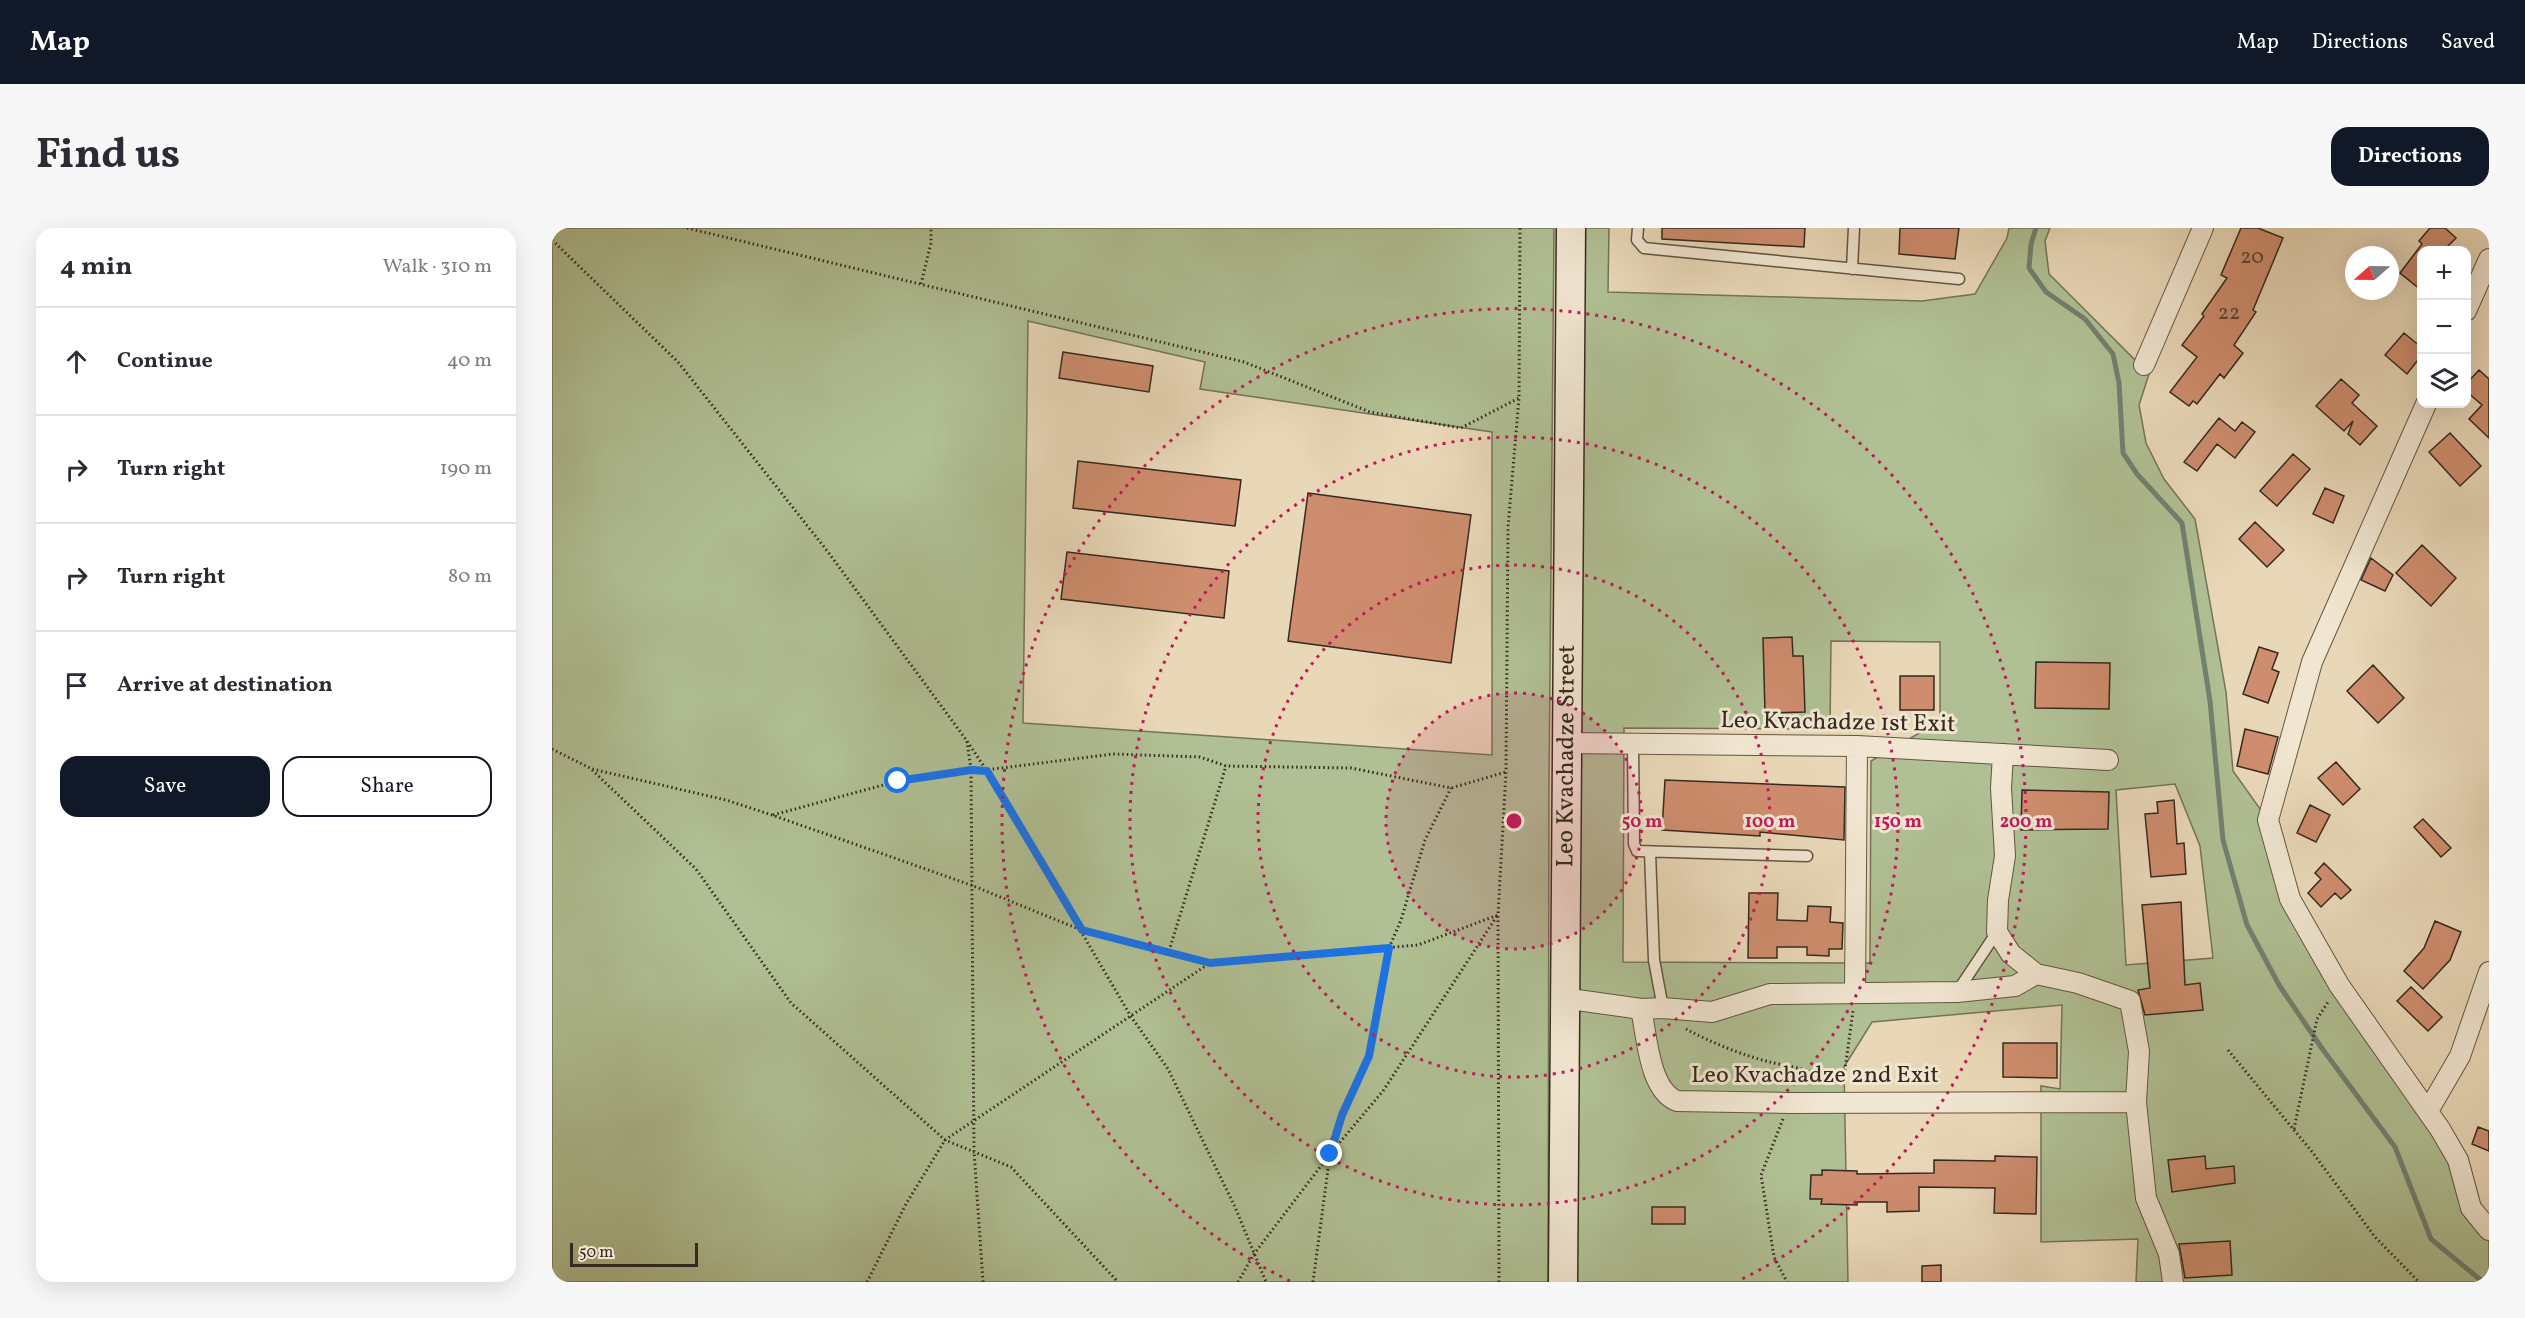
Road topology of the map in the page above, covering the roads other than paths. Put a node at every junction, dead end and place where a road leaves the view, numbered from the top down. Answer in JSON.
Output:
{"nodes":[{"id":1,"x":1571,"y":228,"type":"edge"},
{"id":2,"x":1638,"y":228,"type":"edge"},
{"id":3,"x":1854,"y":228,"type":"edge"},
{"id":4,"x":2203,"y":228,"type":"edge"},
{"id":5,"x":2489,"y":259,"type":"edge"},
{"id":6,"x":1852,"y":268,"type":"junction"},
{"id":7,"x":1959,"y":279,"type":"dead end"},
{"id":8,"x":2471,"y":300,"type":"edge"},
{"id":9,"x":2144,"y":365,"type":"dead end"},
{"id":10,"x":2424,"y":408,"type":"edge"},
{"id":11,"x":1566,"y":743,"type":"junction"},
{"id":12,"x":1633,"y":744,"type":"junction"},
{"id":13,"x":1857,"y":746,"type":"junction"},
{"id":14,"x":2003,"y":754,"type":"junction"},
{"id":15,"x":2108,"y":760,"type":"dead end"},
{"id":16,"x":1650,"y":852,"type":"junction"},
{"id":17,"x":1807,"y":856,"type":"dead end"},
{"id":18,"x":1997,"y":932,"type":"junction"},
{"id":19,"x":2489,"y":972,"type":"edge"},
{"id":20,"x":2036,"y":974,"type":"junction"},
{"id":21,"x":1855,"y":991,"type":"junction"},
{"id":22,"x":1957,"y":992,"type":"junction"},
{"id":23,"x":1563,"y":998,"type":"junction"},
{"id":24,"x":1663,"y":1008,"type":"junction"},
{"id":25,"x":1641,"y":1009,"type":"junction"},
{"id":26,"x":2136,"y":1102,"type":"junction"},
{"id":27,"x":2428,"y":1112,"type":"junction"},
{"id":28,"x":2489,"y":1230,"type":"edge"},
{"id":29,"x":1563,"y":1282,"type":"edge"},
{"id":30,"x":2174,"y":1282,"type":"edge"}],
"edges":[{"from":1,"to":11,"type":"main road","name":"Leo Kvachadze Street"},
{"from":2,"to":6,"type":"lane"},
{"from":3,"to":6,"type":"lane"},
{"from":4,"to":9,"type":"street"},
{"from":5,"to":8,"type":"street"},
{"from":6,"to":7,"type":"lane"},
{"from":10,"to":27,"type":"street"},
{"from":11,"to":12,"type":"street","name":"Leo Kvachadze 1st Exit"},
{"from":11,"to":23,"type":"main road","name":"Leo Kvachadze Street"},
{"from":12,"to":13,"type":"street","name":"Leo Kvachadze 1st Exit"},
{"from":12,"to":16,"type":"lane"},
{"from":13,"to":14,"type":"street","name":"Leo Kvachadze 1st Exit"},
{"from":13,"to":21,"type":"street"},
{"from":14,"to":15,"type":"street","name":"Leo Kvachadze 1st Exit"},
{"from":14,"to":18,"type":"street"},
{"from":16,"to":17,"type":"lane"},
{"from":16,"to":24,"type":"lane"},
{"from":18,"to":20,"type":"street"},
{"from":18,"to":22,"type":"lane"},
{"from":19,"to":27,"type":"street"},
{"from":20,"to":22,"type":"street"},
{"from":20,"to":26,"type":"street"},
{"from":21,"to":22,"type":"street"},
{"from":21,"to":24,"type":"street"},
{"from":23,"to":25,"type":"street"},
{"from":23,"to":29,"type":"main road","name":"Leo Kvachadze Street"},
{"from":24,"to":25,"type":"street"},
{"from":25,"to":26,"type":"street","name":"Leo Kvachadze 2nd Exit"},
{"from":26,"to":30,"type":"street"},
{"from":27,"to":28,"type":"street"}]}
